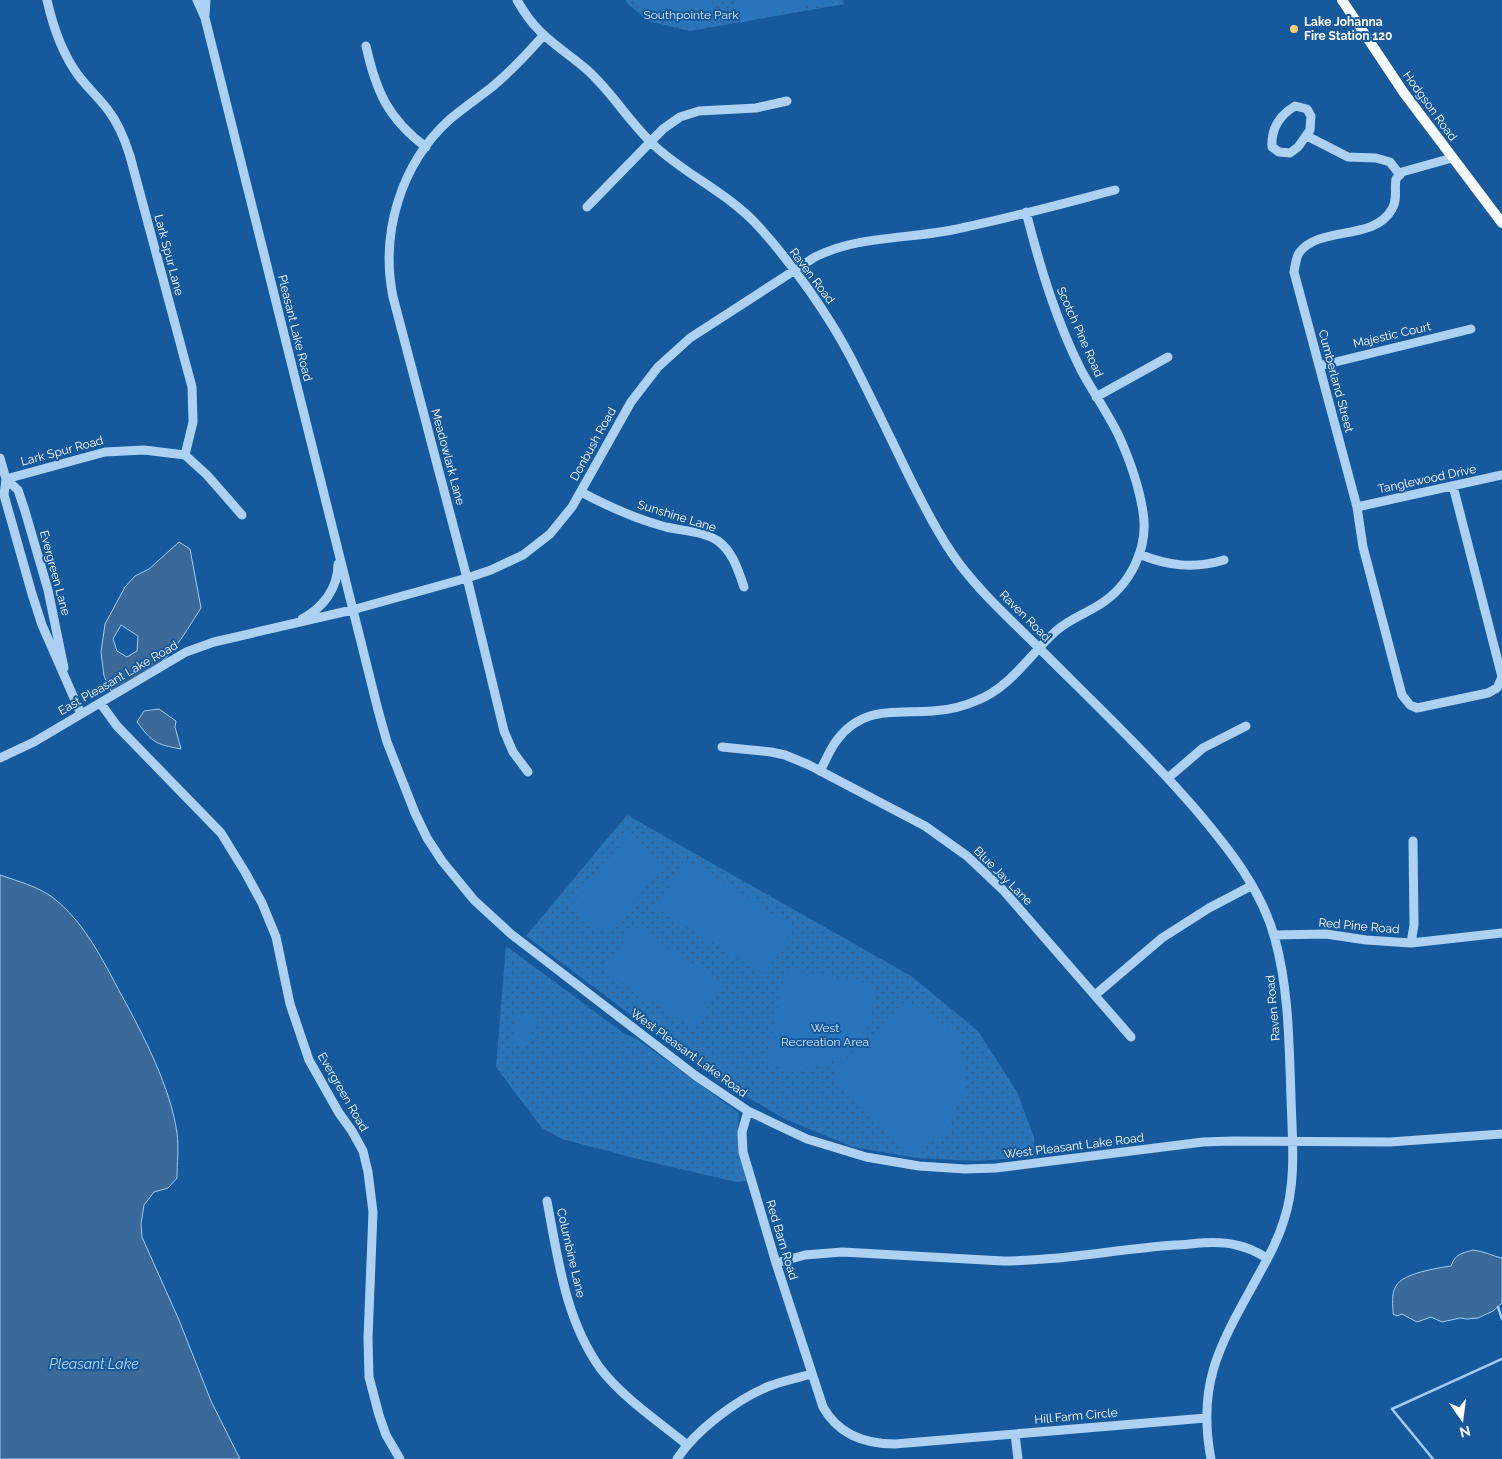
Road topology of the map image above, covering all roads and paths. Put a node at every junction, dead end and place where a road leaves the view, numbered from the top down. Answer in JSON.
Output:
{"nodes":[{"id":1,"x":47,"y":0,"type":"edge"},
{"id":2,"x":197,"y":0,"type":"edge"},
{"id":3,"x":206,"y":0,"type":"edge"},
{"id":4,"x":517,"y":0,"type":"edge"},
{"id":5,"x":1342,"y":0,"type":"edge"},
{"id":6,"x":205,"y":18,"type":"junction"},
{"id":7,"x":543,"y":36,"type":"junction"},
{"id":8,"x":366,"y":46,"type":"dead end"},
{"id":9,"x":787,"y":101,"type":"dead end"},
{"id":10,"x":1307,"y":136,"type":"junction"},
{"id":11,"x":650,"y":142,"type":"junction"},
{"id":12,"x":426,"y":146,"type":"junction"},
{"id":13,"x":1452,"y":158,"type":"junction"},
{"id":14,"x":1400,"y":175,"type":"junction"},
{"id":15,"x":1115,"y":190,"type":"dead end"},
{"id":16,"x":587,"y":207,"type":"dead end"},
{"id":17,"x":1026,"y":212,"type":"junction"},
{"id":18,"x":1502,"y":223,"type":"edge"},
{"id":19,"x":794,"y":272,"type":"junction"},
{"id":20,"x":1471,"y":329,"type":"dead end"},
{"id":21,"x":1168,"y":357,"type":"dead end"},
{"id":22,"x":1319,"y":366,"type":"junction"},
{"id":23,"x":1096,"y":397,"type":"junction"},
{"id":24,"x":185,"y":455,"type":"junction"},
{"id":25,"x":0,"y":458,"type":"edge"},
{"id":26,"x":1502,"y":475,"type":"edge"},
{"id":27,"x":6,"y":479,"type":"junction"},
{"id":28,"x":1452,"y":486,"type":"junction"},
{"id":29,"x":581,"y":492,"type":"junction"},
{"id":30,"x":1357,"y":507,"type":"junction"},
{"id":31,"x":242,"y":515,"type":"dead end"},
{"id":32,"x":338,"y":551,"type":"junction"},
{"id":33,"x":1139,"y":554,"type":"junction"},
{"id":34,"x":1224,"y":560,"type":"dead end"},
{"id":35,"x":467,"y":578,"type":"junction"},
{"id":36,"x":744,"y":587,"type":"dead end"},
{"id":37,"x":398,"y":597,"type":"joint"},
{"id":38,"x":352,"y":610,"type":"junction"},
{"id":39,"x":292,"y":624,"type":"junction"},
{"id":40,"x":361,"y":644,"type":"joint"},
{"id":41,"x":1039,"y":648,"type":"junction"},
{"id":42,"x":65,"y":679,"type":"junction"},
{"id":43,"x":101,"y":704,"type":"junction"},
{"id":44,"x":81,"y":714,"type":"junction"},
{"id":45,"x":1246,"y":726,"type":"dead end"},
{"id":46,"x":722,"y":747,"type":"dead end"},
{"id":47,"x":0,"y":758,"type":"edge"},
{"id":48,"x":820,"y":771,"type":"junction"},
{"id":49,"x":528,"y":772,"type":"dead end"},
{"id":50,"x":1168,"y":778,"type":"junction"},
{"id":51,"x":1413,"y":841,"type":"dead end"},
{"id":52,"x":1252,"y":886,"type":"junction"},
{"id":53,"x":1502,"y":933,"type":"edge"},
{"id":54,"x":1274,"y":935,"type":"junction"},
{"id":55,"x":1411,"y":943,"type":"junction"},
{"id":56,"x":1095,"y":995,"type":"junction"},
{"id":57,"x":1131,"y":1037,"type":"dead end"},
{"id":58,"x":748,"y":1111,"type":"junction"},
{"id":59,"x":1502,"y":1134,"type":"edge"},
{"id":60,"x":1292,"y":1141,"type":"junction"},
{"id":61,"x":546,"y":1201,"type":"dead end"},
{"id":62,"x":1267,"y":1258,"type":"junction"},
{"id":63,"x":776,"y":1262,"type":"junction"},
{"id":64,"x":812,"y":1374,"type":"junction"},
{"id":65,"x":1206,"y":1418,"type":"junction"},
{"id":66,"x":1015,"y":1434,"type":"junction"},
{"id":67,"x":686,"y":1444,"type":"junction"},
{"id":68,"x":400,"y":1459,"type":"edge"},
{"id":69,"x":677,"y":1459,"type":"edge"},
{"id":70,"x":1018,"y":1459,"type":"edge"},
{"id":71,"x":1211,"y":1459,"type":"edge"}],
"edges":[{"from":1,"to":24,"type":"street","name":"Lark Spur Lane"},
{"from":2,"to":6,"type":"street","name":"Pleasant Lake Road"},
{"from":3,"to":6,"type":"street","name":"Pleasant Lake Road"},
{"from":4,"to":7,"type":"street","name":"Raven Road"},
{"from":5,"to":13,"type":"main road","name":"Hodgson Road"},
{"from":6,"to":32,"type":"street","name":"Pleasant Lake Road"},
{"from":7,"to":11,"type":"street","name":"Raven Road"},
{"from":7,"to":12,"type":"street","name":"Meadowlark Lane"},
{"from":8,"to":12,"type":"street"},
{"from":9,"to":11,"type":"street"},
{"from":10,"to":10,"type":"street"},
{"from":10,"to":14,"type":"street"},
{"from":11,"to":16,"type":"street"},
{"from":11,"to":19,"type":"street","name":"Raven Road"},
{"from":12,"to":35,"type":"street","name":"Meadowlark Lane"},
{"from":13,"to":14,"type":"street"},
{"from":13,"to":18,"type":"main road","name":"Hodgson Road"},
{"from":14,"to":22,"type":"street","name":"Cumberland Street"},
{"from":15,"to":17,"type":"street"},
{"from":17,"to":19,"type":"street"},
{"from":17,"to":23,"type":"street","name":"Scotch Pine Road"},
{"from":19,"to":29,"type":"street","name":"Donbush Road"},
{"from":19,"to":41,"type":"street","name":"Raven Road"},
{"from":20,"to":22,"type":"street","name":"Majestic Court"},
{"from":21,"to":23,"type":"street"},
{"from":22,"to":30,"type":"street","name":"Cumberland Street"},
{"from":23,"to":33,"type":"street","name":"Scotch Pine Road"},
{"from":24,"to":27,"type":"street","name":"Lark Spur Road"},
{"from":24,"to":31,"type":"street"},
{"from":25,"to":27,"type":"street","name":"Evergreen Lane"},
{"from":26,"to":28,"type":"street","name":"Tanglewood Drive"},
{"from":27,"to":42,"type":"street","name":"Evergreen Lane"},
{"from":27,"to":42,"type":"street","name":"Evergreen Lane"},
{"from":28,"to":30,"type":"street","name":"Tanglewood Drive"},
{"from":28,"to":30,"type":"street","name":"Cumberland Street"},
{"from":29,"to":35,"type":"street","name":"Donbush Road"},
{"from":29,"to":36,"type":"street","name":"Sunshine Lane"},
{"from":32,"to":38,"type":"street","name":"Pleasant Lake Road"},
{"from":32,"to":39,"type":"street"},
{"from":33,"to":34,"type":"street"},
{"from":33,"to":41,"type":"street","name":"Scotch Pine Road"},
{"from":35,"to":37,"type":"street","name":"Donbush Road"},
{"from":35,"to":49,"type":"street","name":"Meadowlark Lane"},
{"from":37,"to":38,"type":"street","name":"East Pleasant Lake Road"},
{"from":38,"to":39,"type":"street","name":"East Pleasant Lake Road"},
{"from":38,"to":40,"type":"street","name":"Pleasant Lake Road"},
{"from":39,"to":43,"type":"street","name":"East Pleasant Lake Road"},
{"from":40,"to":58,"type":"street","name":"West Pleasant Lake Road"},
{"from":41,"to":48,"type":"street"},
{"from":41,"to":50,"type":"street","name":"Raven Road"},
{"from":42,"to":44,"type":"street","name":"Evergreen Lane"},
{"from":43,"to":44,"type":"street","name":"East Pleasant Lake Road"},
{"from":43,"to":68,"type":"street","name":"Evergreen Road"},
{"from":44,"to":47,"type":"street","name":"East Pleasant Lake Road"},
{"from":45,"to":50,"type":"street"},
{"from":46,"to":48,"type":"street","name":"Blue Jay Lane"},
{"from":48,"to":56,"type":"street","name":"Blue Jay Lane"},
{"from":50,"to":52,"type":"street","name":"Raven Road"},
{"from":51,"to":55,"type":"street"},
{"from":52,"to":54,"type":"street","name":"Raven Road"},
{"from":52,"to":56,"type":"street"},
{"from":53,"to":55,"type":"street","name":"Red Pine Road"},
{"from":54,"to":55,"type":"street","name":"Red Pine Road"},
{"from":54,"to":60,"type":"street","name":"Raven Road"},
{"from":56,"to":57,"type":"street","name":"Blue Jay Lane"},
{"from":58,"to":60,"type":"street","name":"West Pleasant Lake Road"},
{"from":58,"to":63,"type":"street","name":"Red Barn Road"},
{"from":59,"to":60,"type":"street","name":"West Pleasant Lake Road"},
{"from":60,"to":62,"type":"street"},
{"from":61,"to":67,"type":"street","name":"Columbine Lane"},
{"from":62,"to":63,"type":"street"},
{"from":62,"to":65,"type":"street"},
{"from":63,"to":64,"type":"street","name":"Red Barn Road"},
{"from":64,"to":66,"type":"street","name":"Hill Farm Circle"},
{"from":64,"to":67,"type":"street"},
{"from":65,"to":66,"type":"street","name":"Hill Farm Circle"},
{"from":65,"to":71,"type":"street"},
{"from":66,"to":70,"type":"street"},
{"from":67,"to":69,"type":"street"}]}
